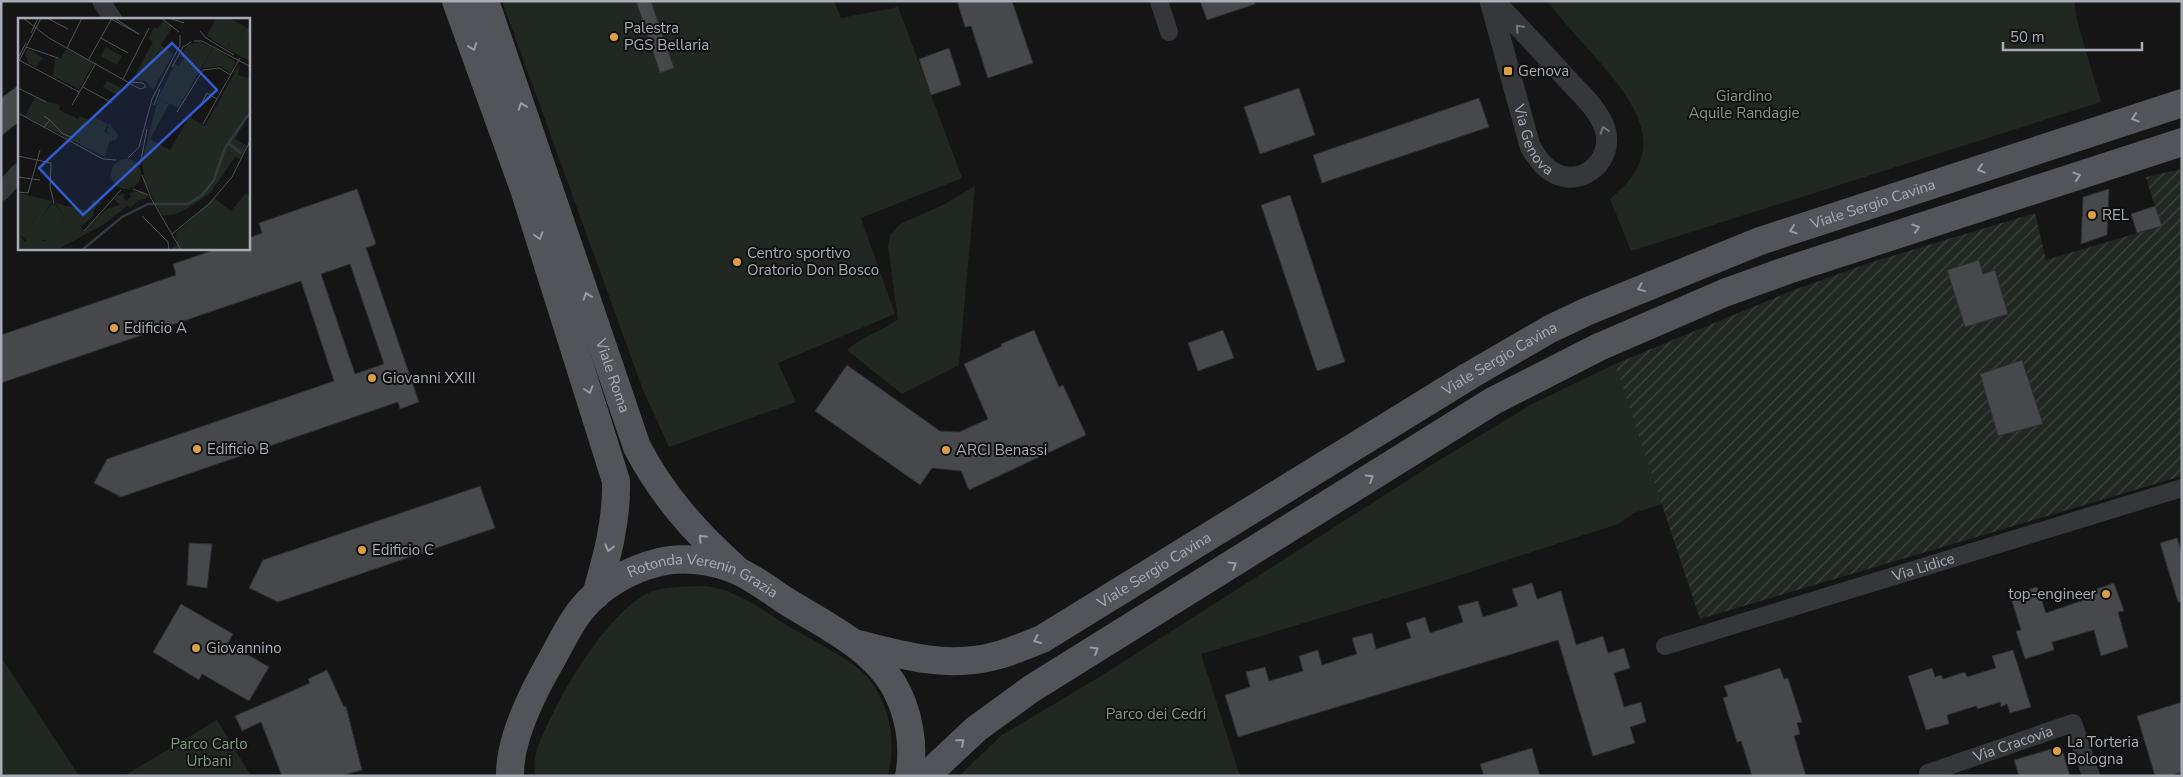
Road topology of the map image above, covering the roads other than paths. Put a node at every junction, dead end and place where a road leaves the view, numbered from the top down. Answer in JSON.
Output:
{"nodes":[{"id":1,"x":101,"y":1,"type":"edge"},
{"id":2,"x":456,"y":1,"type":"edge"},
{"id":3,"x":485,"y":1,"type":"edge"},
{"id":4,"x":1159,"y":1,"type":"edge"},
{"id":5,"x":1490,"y":1,"type":"edge"},
{"id":6,"x":1494,"y":1,"type":"edge"},
{"id":7,"x":112,"y":18,"type":"edge"},
{"id":8,"x":1169,"y":32,"type":"dead end"},
{"id":9,"x":2182,"y":103,"type":"edge"},
{"id":10,"x":2182,"y":142,"type":"edge"},
{"id":11,"x":526,"y":154,"type":"junction"},
{"id":12,"x":18,"y":173,"type":"edge"},
{"id":13,"x":1,"y":192,"type":"edge"},
{"id":14,"x":2182,"y":488,"type":"edge"},
{"id":15,"x":738,"y":571,"type":"junction"},
{"id":16,"x":596,"y":595,"type":"junction"},
{"id":17,"x":854,"y":643,"type":"junction"},
{"id":18,"x":1665,"y":646,"type":"dead end"},
{"id":19,"x":508,"y":773,"type":"edge"},
{"id":20,"x":1928,"y":773,"type":"dead end"},
{"id":21,"x":909,"y":776,"type":"edge"},
{"id":22,"x":926,"y":776,"type":"edge"},
{"id":23,"x":2091,"y":776,"type":"edge"}],
"edges":[{"from":1,"to":7,"type":"street"},
{"from":2,"to":11,"type":"main road","name":"Viale Roma","one_way":true},
{"from":11,"to":3,"type":"main road","name":"Viale Roma","one_way":true},
{"from":4,"to":8,"type":"street"},
{"from":5,"to":6,"type":"street","name":"Via Genova","one_way":true},
{"from":9,"to":17,"type":"main road","name":"Viale Sergio Cavina","one_way":true},
{"from":22,"to":10,"type":"main road","one_way":true},
{"from":15,"to":11,"type":"main road","name":"Viale Roma","one_way":true},
{"from":11,"to":16,"type":"main road","name":"Viale Roma","one_way":true},
{"from":12,"to":13,"type":"street"},
{"from":14,"to":18,"type":"street","name":"Via Lidice"},
{"from":15,"to":16,"type":"main road","name":"Rotonda Verenin Grazia"},
{"from":15,"to":17,"type":"main road","name":"Rotonda Verenin Grazia"},
{"from":16,"to":19,"type":"main road","name":"Rotonda Verenin Grazia"},
{"from":17,"to":21,"type":"main road","name":"Rotonda Verenin Grazia"},
{"from":20,"to":23,"type":"street","name":"Via Cracovia"}]}
